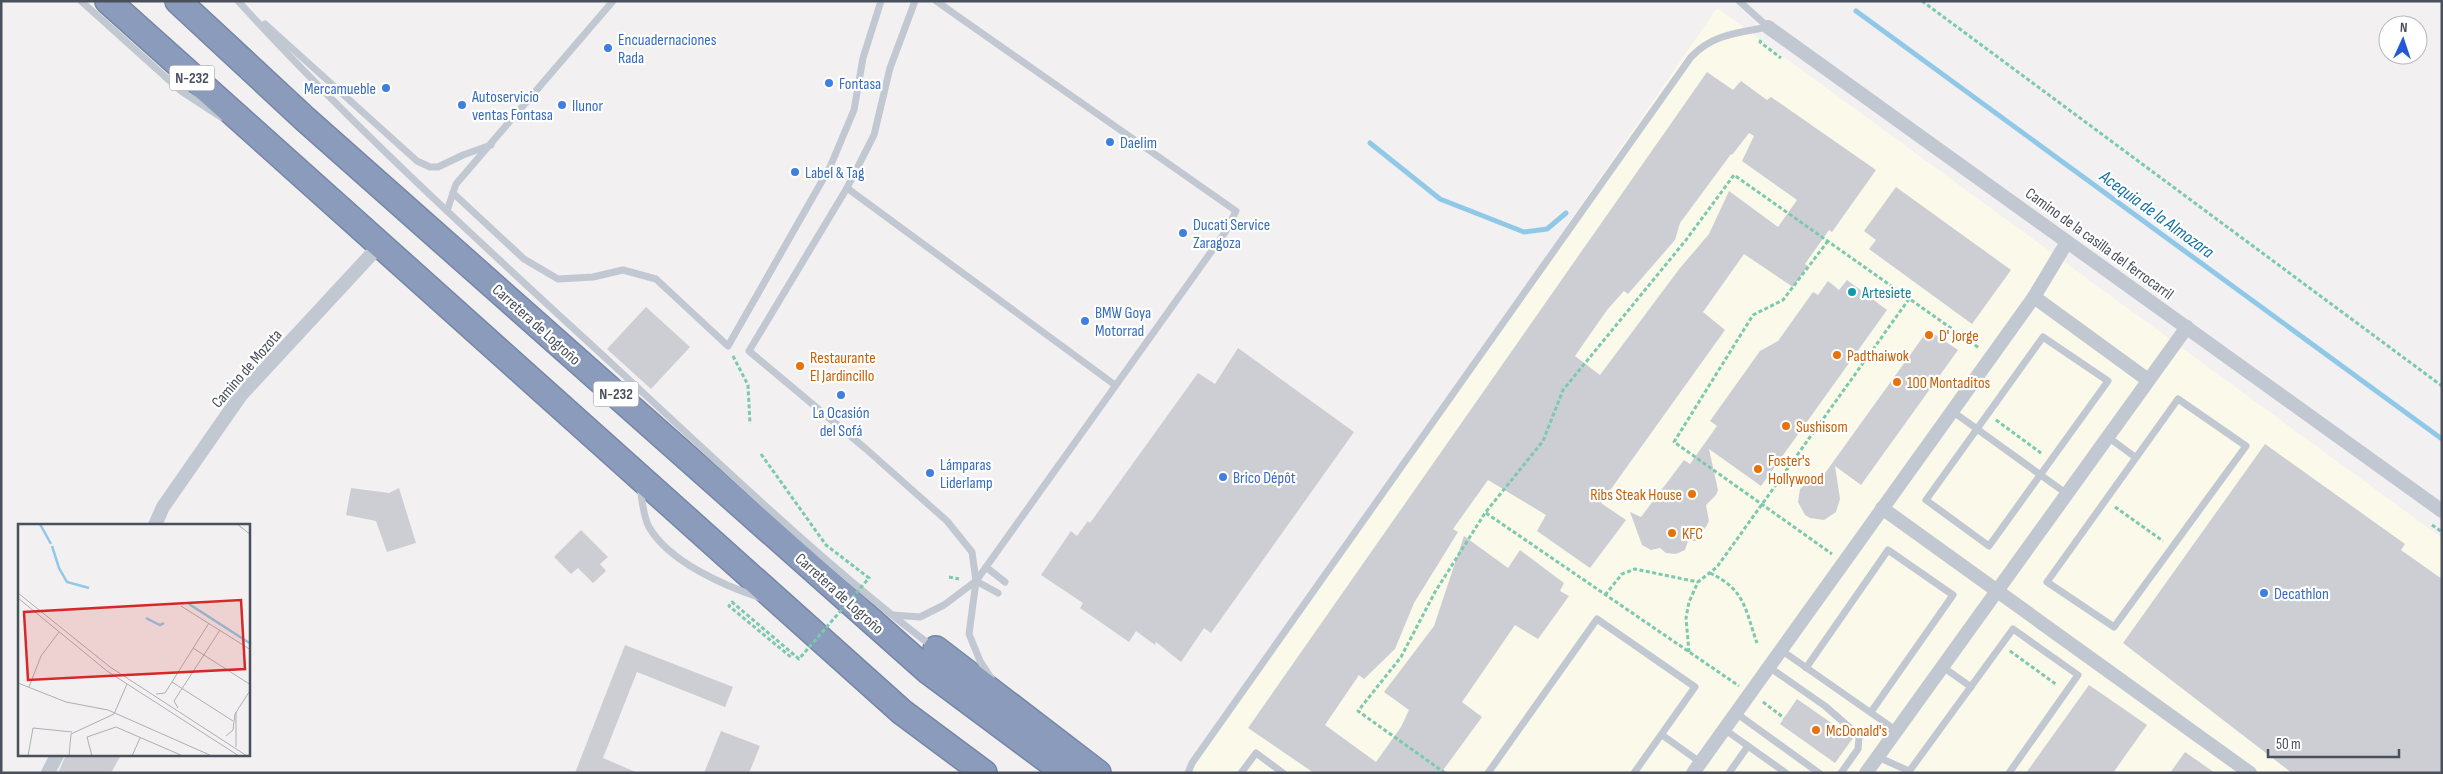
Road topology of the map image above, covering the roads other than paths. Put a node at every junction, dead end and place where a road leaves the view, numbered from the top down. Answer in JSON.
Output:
{"nodes":[{"id":1,"x":81,"y":1,"type":"edge"},
{"id":2,"x":108,"y":1,"type":"edge"},
{"id":3,"x":178,"y":1,"type":"edge"},
{"id":4,"x":239,"y":1,"type":"edge"},
{"id":5,"x":613,"y":1,"type":"edge"},
{"id":6,"x":881,"y":1,"type":"edge"},
{"id":7,"x":915,"y":1,"type":"edge"},
{"id":8,"x":936,"y":1,"type":"edge"},
{"id":9,"x":1739,"y":1,"type":"edge"},
{"id":10,"x":1768,"y":27,"type":"junction"},
{"id":11,"x":228,"y":122,"type":"dead end"},
{"id":12,"x":236,"y":127,"type":"dead end"},
{"id":13,"x":491,"y":145,"type":"junction"},
{"id":14,"x":276,"y":153,"type":"junction"},
{"id":15,"x":847,"y":188,"type":"junction"},
{"id":16,"x":453,"y":193,"type":"junction"},
{"id":17,"x":448,"y":211,"type":"junction"},
{"id":18,"x":2068,"y":242,"type":"junction"},
{"id":19,"x":380,"y":246,"type":"junction"},
{"id":20,"x":2034,"y":297,"type":"junction"},
{"id":21,"x":2187,"y":327,"type":"junction"},
{"id":22,"x":2148,"y":380,"type":"junction"},
{"id":23,"x":1115,"y":385,"type":"junction"},
{"id":24,"x":1952,"y":411,"type":"junction"},
{"id":25,"x":1977,"y":429,"type":"junction"},
{"id":26,"x":2108,"y":437,"type":"junction"},
{"id":27,"x":2135,"y":457,"type":"junction"},
{"id":28,"x":2040,"y":475,"type":"junction"},
{"id":29,"x":638,"y":476,"type":"junction"},
{"id":30,"x":2067,"y":494,"type":"junction"},
{"id":31,"x":1882,"y":508,"type":"junction"},
{"id":32,"x":2442,"y":511,"type":"edge"},
{"id":33,"x":155,"y":524,"type":"edge"},
{"id":34,"x":986,"y":568,"type":"junction"},
{"id":35,"x":976,"y":581,"type":"junction"},
{"id":36,"x":1005,"y":582,"type":"dead end"},
{"id":37,"x":1997,"y":591,"type":"junction"},
{"id":38,"x":998,"y":593,"type":"dead end"},
{"id":39,"x":782,"y":605,"type":"junction"},
{"id":40,"x":892,"y":615,"type":"junction"},
{"id":41,"x":936,"y":649,"type":"junction"},
{"id":42,"x":1781,"y":650,"type":"junction"},
{"id":43,"x":1769,"y":667,"type":"junction"},
{"id":44,"x":1943,"y":667,"type":"junction"},
{"id":45,"x":1806,"y":668,"type":"junction"},
{"id":46,"x":995,"y":685,"type":"junction"},
{"id":47,"x":1971,"y":686,"type":"junction"},
{"id":48,"x":1870,"y":712,"type":"junction"},
{"id":49,"x":1736,"y":713,"type":"junction"},
{"id":50,"x":1724,"y":730,"type":"junction"},
{"id":51,"x":1897,"y":731,"type":"junction"},
{"id":52,"x":1058,"y":732,"type":"dead end"},
{"id":53,"x":1662,"y":735,"type":"junction"},
{"id":54,"x":1748,"y":746,"type":"junction"},
{"id":55,"x":56,"y":756,"type":"edge"},
{"id":56,"x":1878,"y":757,"type":"junction"},
{"id":57,"x":1696,"y":768,"type":"edge"},
{"id":58,"x":1908,"y":772,"type":"edge"},
{"id":59,"x":48,"y":773,"type":"edge"},
{"id":60,"x":984,"y":773,"type":"edge"},
{"id":61,"x":1065,"y":773,"type":"edge"},
{"id":62,"x":1098,"y":773,"type":"edge"},
{"id":63,"x":1188,"y":773,"type":"edge"},
{"id":64,"x":1241,"y":773,"type":"edge"},
{"id":65,"x":1283,"y":773,"type":"edge"},
{"id":66,"x":1488,"y":773,"type":"edge"},
{"id":67,"x":1634,"y":773,"type":"edge"},
{"id":68,"x":1729,"y":773,"type":"edge"},
{"id":69,"x":1786,"y":773,"type":"edge"},
{"id":70,"x":1819,"y":773,"type":"edge"},
{"id":71,"x":1841,"y":773,"type":"edge"},
{"id":72,"x":1866,"y":773,"type":"edge"},
{"id":73,"x":2009,"y":773,"type":"edge"},
{"id":74,"x":2250,"y":773,"type":"edge"}],
"edges":[{"from":1,"to":11,"type":"lane"},
{"from":2,"to":14,"type":"highway","number":"N-232"},
{"from":3,"to":61,"type":"highway","name":"Carretera de Logroño","number":"N-232"},
{"from":4,"to":13,"type":"lane"},
{"from":4,"to":17,"type":"lane"},
{"from":5,"to":13,"type":"lane"},
{"from":6,"to":16,"type":"lane"},
{"from":7,"to":15,"type":"lane"},
{"from":8,"to":23,"type":"lane"},
{"from":9,"to":10,"type":"lane","name":"Camino de la casilla del ferrocarril"},
{"from":10,"to":18,"type":"street","name":"Camino de la casilla del ferrocarril"},
{"from":10,"to":63,"type":"lane"},
{"from":12,"to":14,"type":"lane"},
{"from":13,"to":16,"type":"lane"},
{"from":14,"to":19,"type":"highway","number":"N-232"},
{"from":15,"to":23,"type":"lane"},
{"from":15,"to":35,"type":"lane"},
{"from":16,"to":17,"type":"lane"},
{"from":17,"to":40,"type":"lane"},
{"from":18,"to":20,"type":"street"},
{"from":18,"to":21,"type":"street","name":"Camino de la casilla del ferrocarril"},
{"from":19,"to":29,"type":"highway","number":"N-232"},
{"from":19,"to":33,"type":"street","name":"Camino de Mozota"},
{"from":20,"to":22,"type":"street"},
{"from":20,"to":24,"type":"street"},
{"from":21,"to":22,"type":"street"},
{"from":21,"to":32,"type":"street","name":"Camino de la casilla del ferrocarril"},
{"from":22,"to":26,"type":"street"},
{"from":23,"to":34,"type":"lane"},
{"from":24,"to":25,"type":"lane"},
{"from":24,"to":31,"type":"street"},
{"from":25,"to":28,"type":"lane"},
{"from":25,"to":28,"type":"lane"},
{"from":25,"to":28,"type":"lane"},
{"from":26,"to":27,"type":"lane"},
{"from":26,"to":30,"type":"street"},
{"from":27,"to":27,"type":"lane"},
{"from":28,"to":30,"type":"lane"},
{"from":29,"to":39,"type":"highway","number":"N-232"},
{"from":29,"to":39,"type":"lane"},
{"from":30,"to":37,"type":"street"},
{"from":31,"to":37,"type":"street"},
{"from":31,"to":42,"type":"street"},
{"from":34,"to":35,"type":"lane"},
{"from":34,"to":36,"type":"lane"},
{"from":35,"to":38,"type":"lane"},
{"from":35,"to":40,"type":"lane"},
{"from":35,"to":46,"type":"lane"},
{"from":37,"to":44,"type":"street"},
{"from":37,"to":74,"type":"street"},
{"from":39,"to":60,"type":"highway","number":"N-232"},
{"from":40,"to":41,"type":"lane"},
{"from":41,"to":46,"type":"lane"},
{"from":41,"to":62,"type":"highway"},
{"from":42,"to":43,"type":"street"},
{"from":42,"to":45,"type":"lane"},
{"from":43,"to":49,"type":"street"},
{"from":43,"to":71,"type":"lane"},
{"from":44,"to":47,"type":"lane"},
{"from":44,"to":51,"type":"street"},
{"from":45,"to":48,"type":"lane"},
{"from":45,"to":48,"type":"lane"},
{"from":46,"to":52,"type":"lane"},
{"from":47,"to":58,"type":"lane"},
{"from":47,"to":73,"type":"lane"},
{"from":48,"to":51,"type":"lane"},
{"from":49,"to":50,"type":"street"},
{"from":49,"to":70,"type":"lane"},
{"from":50,"to":54,"type":"lane"},
{"from":50,"to":57,"type":"street"},
{"from":51,"to":56,"type":"street"},
{"from":53,"to":57,"type":"lane"},
{"from":53,"to":66,"type":"lane"},
{"from":53,"to":67,"type":"lane"},
{"from":54,"to":68,"type":"lane"},
{"from":54,"to":69,"type":"lane"},
{"from":55,"to":59,"type":"street"},
{"from":56,"to":58,"type":"lane"},
{"from":56,"to":72,"type":"street"},
{"from":64,"to":65,"type":"lane"}]}
